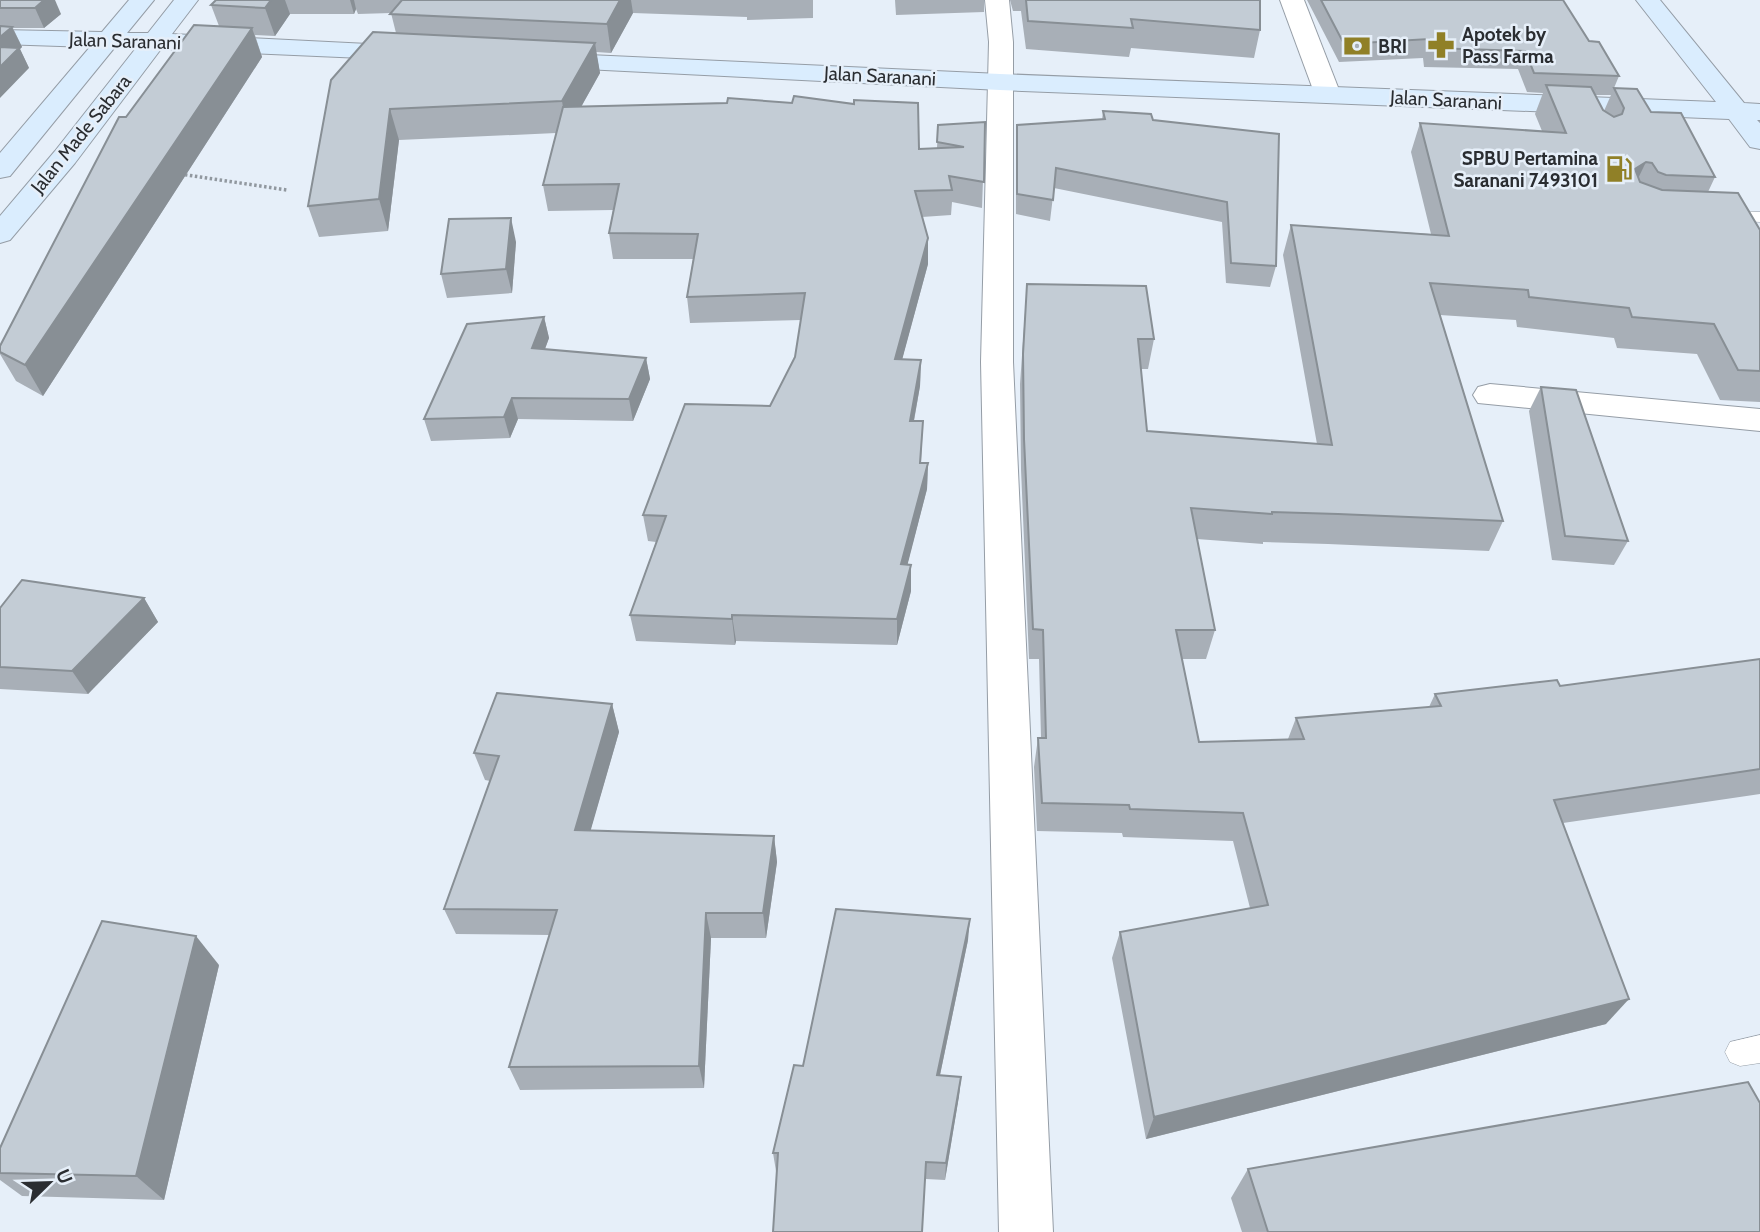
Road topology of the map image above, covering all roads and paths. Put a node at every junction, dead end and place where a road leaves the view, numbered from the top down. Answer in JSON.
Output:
{"nodes":[{"id":1,"x":142,"y":0,"type":"edge"},
{"id":2,"x":186,"y":0,"type":"edge"},
{"id":3,"x":997,"y":0,"type":"edge"},
{"id":4,"x":1292,"y":0,"type":"edge"},
{"id":5,"x":1648,"y":0,"type":"edge"},
{"id":6,"x":0,"y":37,"type":"edge"},
{"id":7,"x":107,"y":40,"type":"junction"},
{"id":8,"x":155,"y":41,"type":"junction"},
{"id":9,"x":432,"y":54,"type":"edge"},
{"id":10,"x":515,"y":58,"type":"edge"},
{"id":11,"x":1000,"y":82,"type":"junction"},
{"id":12,"x":1328,"y":95,"type":"junction"},
{"id":13,"x":1748,"y":111,"type":"edge"},
{"id":14,"x":1760,"y":141,"type":"edge"},
{"id":15,"x":0,"y":170,"type":"edge"},
{"id":16,"x":170,"y":172,"type":"edge"},
{"id":17,"x":287,"y":190,"type":"dead end"},
{"id":18,"x":1706,"y":215,"type":"edge"},
{"id":19,"x":1760,"y":217,"type":"edge"},
{"id":20,"x":0,"y":234,"type":"edge"},
{"id":21,"x":1490,"y":395,"type":"dead end"},
{"id":22,"x":1760,"y":420,"type":"edge"},
{"id":23,"x":1027,"y":1232,"type":"edge"}],
"edges":[{"from":1,"to":7,"type":"street","name":"Jalan Made Sabara"},
{"from":2,"to":8,"type":"street","name":"Jalan Made Sabara"},
{"from":3,"to":11,"type":"street"},
{"from":4,"to":12,"type":"street"},
{"from":5,"to":13,"type":"street"},
{"from":6,"to":7,"type":"street","name":"Jalan Saranani"},
{"from":7,"to":8,"type":"street","name":"Jalan Saranani"},
{"from":7,"to":15,"type":"street","name":"Jalan Made Sabara"},
{"from":8,"to":9,"type":"street","name":"Jalan Saranani"},
{"from":8,"to":20,"type":"street","name":"Jalan Made Sabara"},
{"from":10,"to":11,"type":"street","name":"Jalan Saranani"},
{"from":11,"to":12,"type":"street","name":"Jalan Saranani"},
{"from":11,"to":23,"type":"street"},
{"from":12,"to":13,"type":"street","name":"Jalan Saranani"},
{"from":13,"to":14,"type":"street"},
{"from":16,"to":17,"type":"path"},
{"from":18,"to":19,"type":"lane"},
{"from":21,"to":22,"type":"street"}]}
